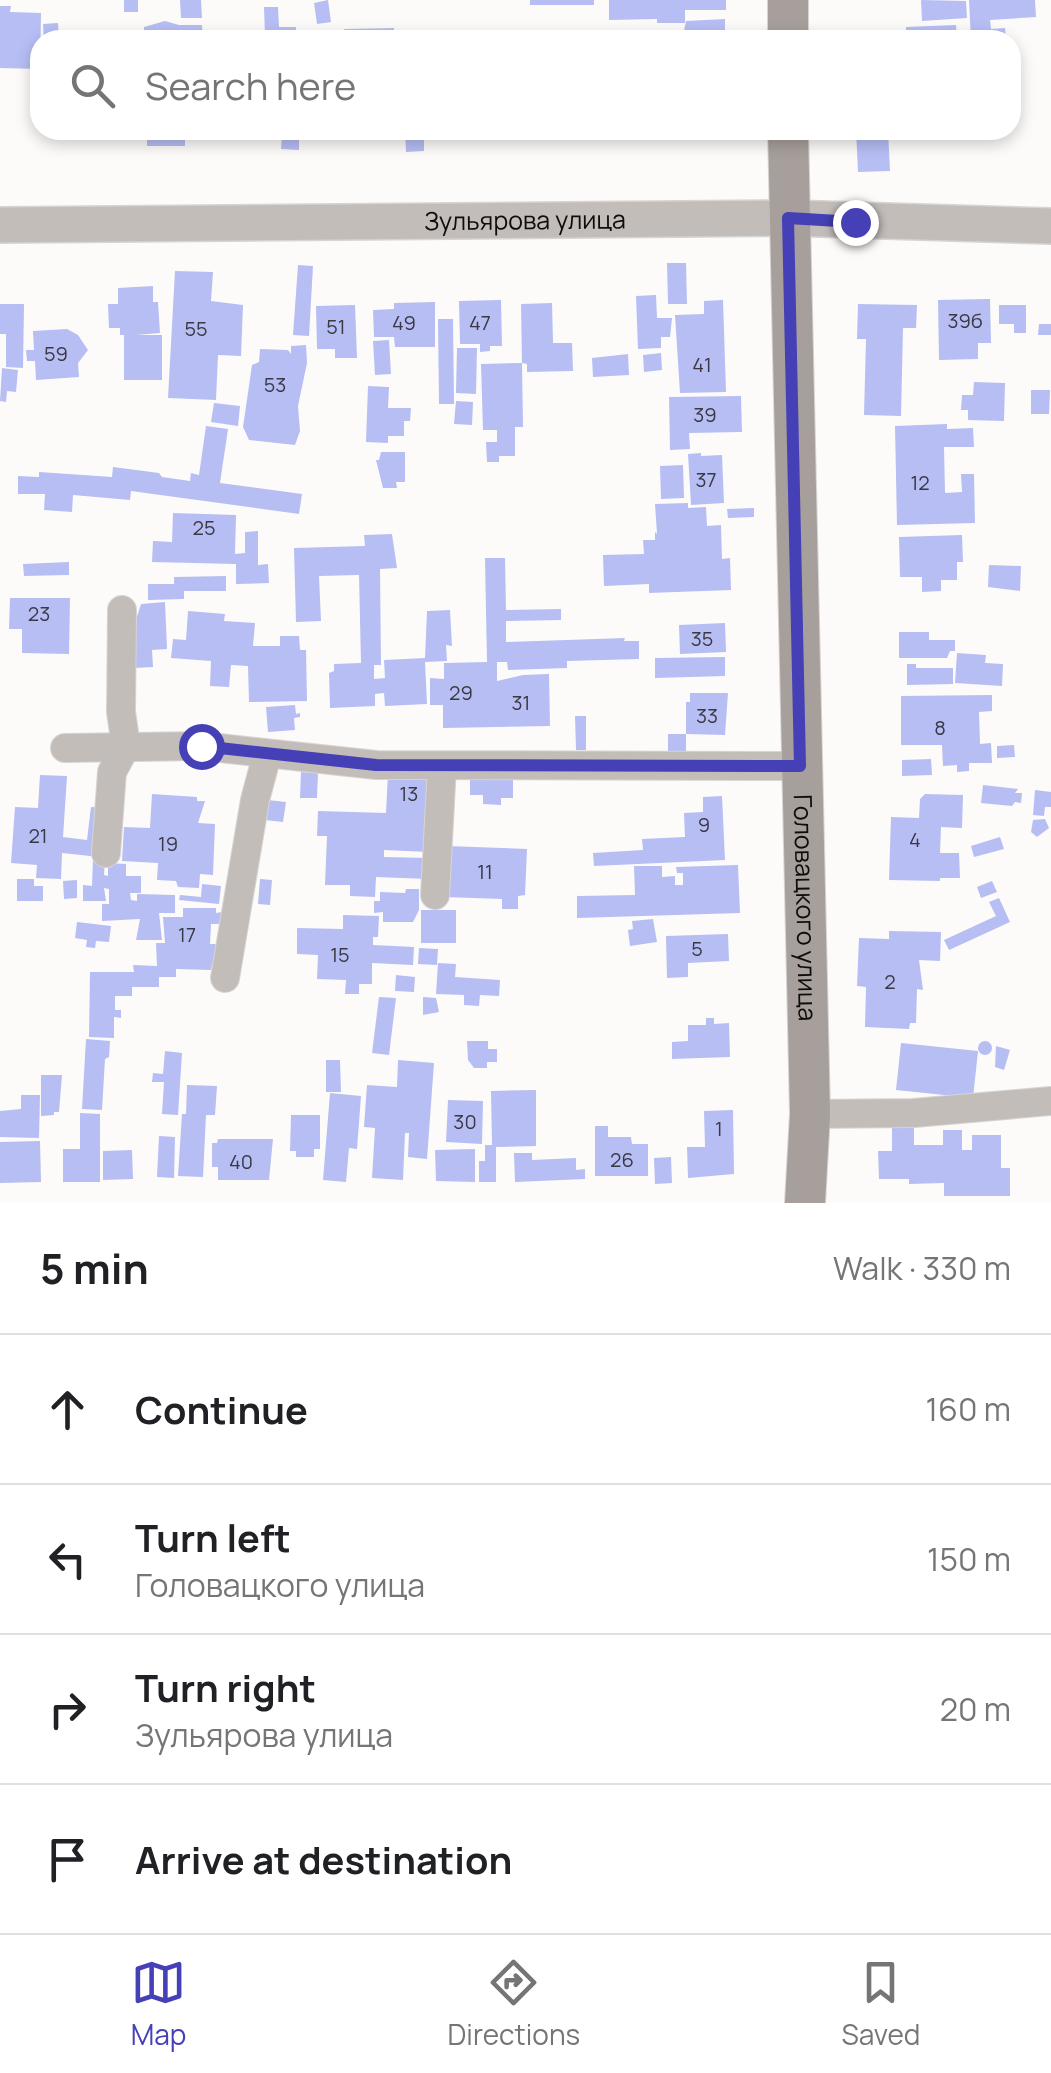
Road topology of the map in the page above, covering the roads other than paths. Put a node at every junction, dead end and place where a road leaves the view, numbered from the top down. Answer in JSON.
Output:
{"nodes":[{"id":1,"x":788,"y":0,"type":"edge"},
{"id":2,"x":788,"y":30,"type":"edge"},
{"id":3,"x":788,"y":140,"type":"edge"},
{"id":4,"x":788,"y":218,"type":"junction"},
{"id":5,"x":0,"y":226,"type":"edge"},
{"id":6,"x":1051,"y":226,"type":"edge"},
{"id":7,"x":122,"y":610,"type":"dead end"},
{"id":8,"x":126,"y":746,"type":"junction"},
{"id":9,"x":65,"y":748,"type":"dead end"},
{"id":10,"x":267,"y":755,"type":"junction"},
{"id":11,"x":442,"y":766,"type":"junction"},
{"id":12,"x":800,"y":766,"type":"junction"},
{"id":13,"x":106,"y":853,"type":"dead end"},
{"id":14,"x":434,"y":895,"type":"dead end"},
{"id":15,"x":226,"y":978,"type":"dead end"},
{"id":16,"x":1051,"y":1101,"type":"edge"},
{"id":17,"x":810,"y":1114,"type":"junction"},
{"id":18,"x":804,"y":1203,"type":"edge"}],
"edges":[{"from":1,"to":2,"type":"main road"},
{"from":3,"to":4,"type":"main road","name":"Головацкого улица"},
{"from":4,"to":5,"type":"street","name":"Зульярова улица"},
{"from":4,"to":6,"type":"street","name":"Зульярова улица"},
{"from":4,"to":12,"type":"main road","name":"Головацкого улица"},
{"from":7,"to":8,"type":"street"},
{"from":8,"to":9,"type":"street"},
{"from":8,"to":10,"type":"street"},
{"from":8,"to":13,"type":"street"},
{"from":10,"to":11,"type":"street"},
{"from":10,"to":15,"type":"street"},
{"from":11,"to":12,"type":"street"},
{"from":11,"to":14,"type":"street"},
{"from":12,"to":17,"type":"main road","name":"Головацкого улица"},
{"from":16,"to":17,"type":"street"},
{"from":17,"to":18,"type":"main road","name":"Головацкого улица"}]}
